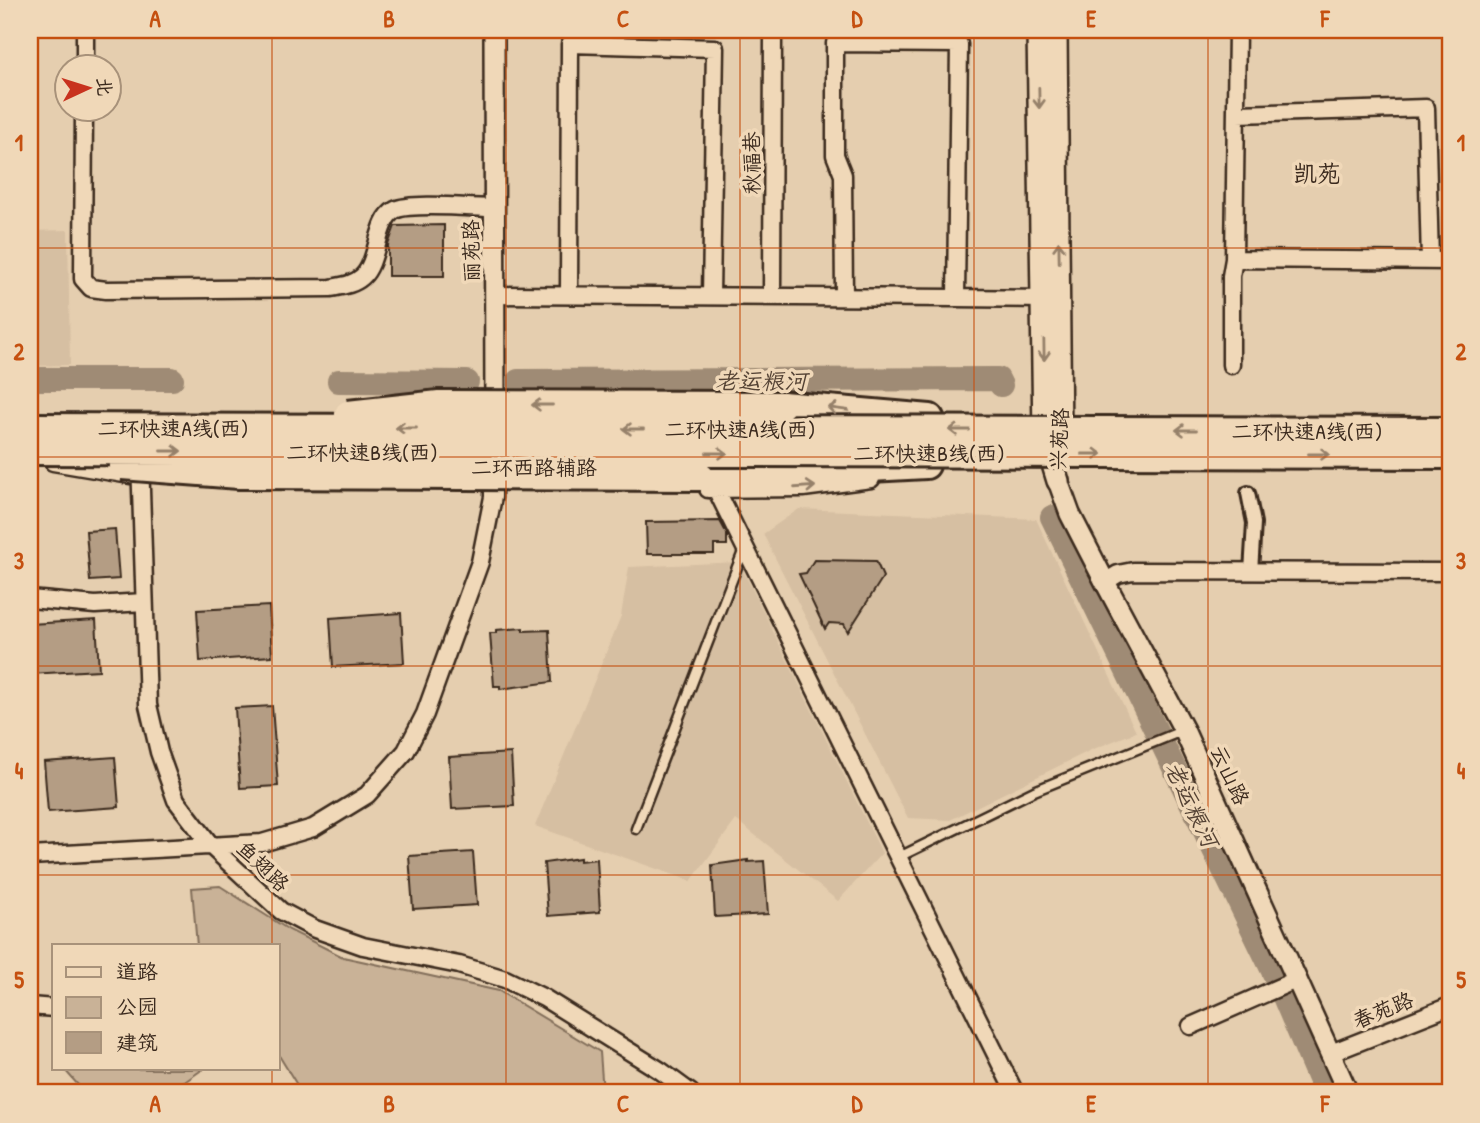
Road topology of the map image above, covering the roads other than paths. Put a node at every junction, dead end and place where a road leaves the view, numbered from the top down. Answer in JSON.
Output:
{"nodes":[{"id":1,"x":85,"y":30,"type":"edge"},
{"id":2,"x":494,"y":30,"type":"edge"},
{"id":3,"x":773,"y":30,"type":"edge"},
{"id":4,"x":1038,"y":30,"type":"edge"},
{"id":5,"x":1056,"y":30,"type":"edge"},
{"id":6,"x":1237,"y":30,"type":"edge"},
{"id":7,"x":85,"y":52,"type":"edge"},
{"id":8,"x":1237,"y":114,"type":"junction"},
{"id":9,"x":84,"y":122,"type":"edge"},
{"id":10,"x":494,"y":208,"type":"junction"},
{"id":11,"x":1234,"y":259,"type":"junction"},
{"id":12,"x":1430,"y":261,"type":"junction"},
{"id":13,"x":1450,"y":261,"type":"edge"},
{"id":14,"x":494,"y":295,"type":"junction"},
{"id":15,"x":569,"y":295,"type":"junction"},
{"id":16,"x":711,"y":296,"type":"junction"},
{"id":17,"x":772,"y":297,"type":"junction"},
{"id":18,"x":844,"y":297,"type":"junction"},
{"id":19,"x":956,"y":298,"type":"junction"},
{"id":20,"x":1043,"y":299,"type":"junction"},
{"id":21,"x":1231,"y":365,"type":"dead end"},
{"id":22,"x":930,"y":418,"type":"dead end"},
{"id":23,"x":147,"y":421,"type":"junction"},
{"id":24,"x":30,"y":427,"type":"edge"},
{"id":25,"x":1450,"y":431,"type":"edge"},
{"id":26,"x":38,"y":455,"type":"edge"},
{"id":27,"x":1450,"y":455,"type":"edge"},
{"id":28,"x":930,"y":465,"type":"dead end"},
{"id":29,"x":140,"y":477,"type":"junction"},
{"id":30,"x":493,"y":480,"type":"junction"},
{"id":31,"x":1058,"y":481,"type":"junction"},
{"id":32,"x":708,"y":483,"type":"junction"},
{"id":33,"x":1248,"y":493,"type":"dead end"},
{"id":34,"x":745,"y":547,"type":"junction"},
{"id":35,"x":1251,"y":572,"type":"junction"},
{"id":36,"x":1450,"y":572,"type":"edge"},
{"id":37,"x":1105,"y":582,"type":"junction"},
{"id":38,"x":30,"y":599,"type":"edge"},
{"id":39,"x":144,"y":602,"type":"junction"},
{"id":40,"x":1175,"y":733,"type":"junction"},
{"id":41,"x":636,"y":829,"type":"dead end"},
{"id":42,"x":212,"y":847,"type":"junction"},
{"id":43,"x":30,"y":856,"type":"edge"},
{"id":44,"x":899,"y":857,"type":"junction"},
{"id":45,"x":1293,"y":981,"type":"junction"},
{"id":46,"x":30,"y":1006,"type":"edge"},
{"id":47,"x":1450,"y":1006,"type":"edge"},
{"id":48,"x":52,"y":1008,"type":"edge"},
{"id":49,"x":1191,"y":1026,"type":"dead end"},
{"id":50,"x":1331,"y":1053,"type":"junction"},
{"id":51,"x":691,"y":1093,"type":"edge"},
{"id":52,"x":1015,"y":1093,"type":"edge"},
{"id":53,"x":1348,"y":1093,"type":"edge"}],
"edges":[{"from":1,"to":7,"type":"street"},
{"from":2,"to":10,"type":"street","name":"丽苑路"},
{"from":3,"to":17,"type":"street","name":"秋福巷"},
{"from":4,"to":20,"type":"main road","name":"兴苑路","one_way":true},
{"from":31,"to":5,"type":"main road","name":"兴苑路","one_way":true},
{"from":6,"to":8,"type":"street"},
{"from":8,"to":11,"type":"street"},
{"from":8,"to":12,"type":"street"},
{"from":9,"to":10,"type":"street"},
{"from":10,"to":14,"type":"street","name":"丽苑路"},
{"from":11,"to":12,"type":"street"},
{"from":11,"to":21,"type":"street"},
{"from":12,"to":13,"type":"street"},
{"from":14,"to":15,"type":"street"},
{"from":14,"to":30,"type":"street","name":"丽苑路"},
{"from":15,"to":16,"type":"street"},
{"from":15,"to":16,"type":"street"},
{"from":16,"to":17,"type":"street"},
{"from":17,"to":18,"type":"street"},
{"from":18,"to":19,"type":"street"},
{"from":18,"to":19,"type":"street"},
{"from":19,"to":20,"type":"street"},
{"from":20,"to":31,"type":"main road","name":"兴苑路","one_way":true},
{"from":22,"to":23,"type":"highway","one_way":true,"bridge":true},
{"from":23,"to":24,"type":"highway","name":"二环快速A线(西)","bridge":true},
{"from":25,"to":23,"type":"highway","name":"二环快速A线(西)","one_way":true,"bridge":true},
{"from":23,"to":29,"type":"street","name":"鱼翅路"},
{"from":26,"to":27,"type":"highway","name":"二环快速B线(西)","one_way":true,"bridge":true},
{"from":26,"to":29,"type":"street","name":"二环西路辅路"},
{"from":26,"to":32,"type":"highway","bridge":true},
{"from":32,"to":28,"type":"highway","one_way":true},
{"from":29,"to":30,"type":"street","name":"二环西路辅路"},
{"from":29,"to":39,"type":"street","name":"鱼翅路"},
{"from":30,"to":32,"type":"street","name":"二环西路辅路"},
{"from":30,"to":42,"type":"street"},
{"from":31,"to":37,"type":"street","name":"云山路"},
{"from":32,"to":34,"type":"street"},
{"from":33,"to":35,"type":"street"},
{"from":34,"to":41,"type":"lane"},
{"from":34,"to":44,"type":"street"},
{"from":35,"to":36,"type":"street"},
{"from":35,"to":37,"type":"street"},
{"from":37,"to":40,"type":"street","name":"云山路"},
{"from":38,"to":39,"type":"street"},
{"from":39,"to":42,"type":"street","name":"鱼翅路"},
{"from":40,"to":44,"type":"lane"},
{"from":40,"to":45,"type":"street","name":"云山路"},
{"from":42,"to":43,"type":"street"},
{"from":42,"to":51,"type":"street","name":"鱼翅路"},
{"from":44,"to":52,"type":"street"},
{"from":45,"to":49,"type":"street"},
{"from":45,"to":50,"type":"street","name":"云山路"},
{"from":46,"to":48,"type":"street"},
{"from":47,"to":50,"type":"street","name":"春苑路"},
{"from":50,"to":53,"type":"street","name":"云山路"}]}
